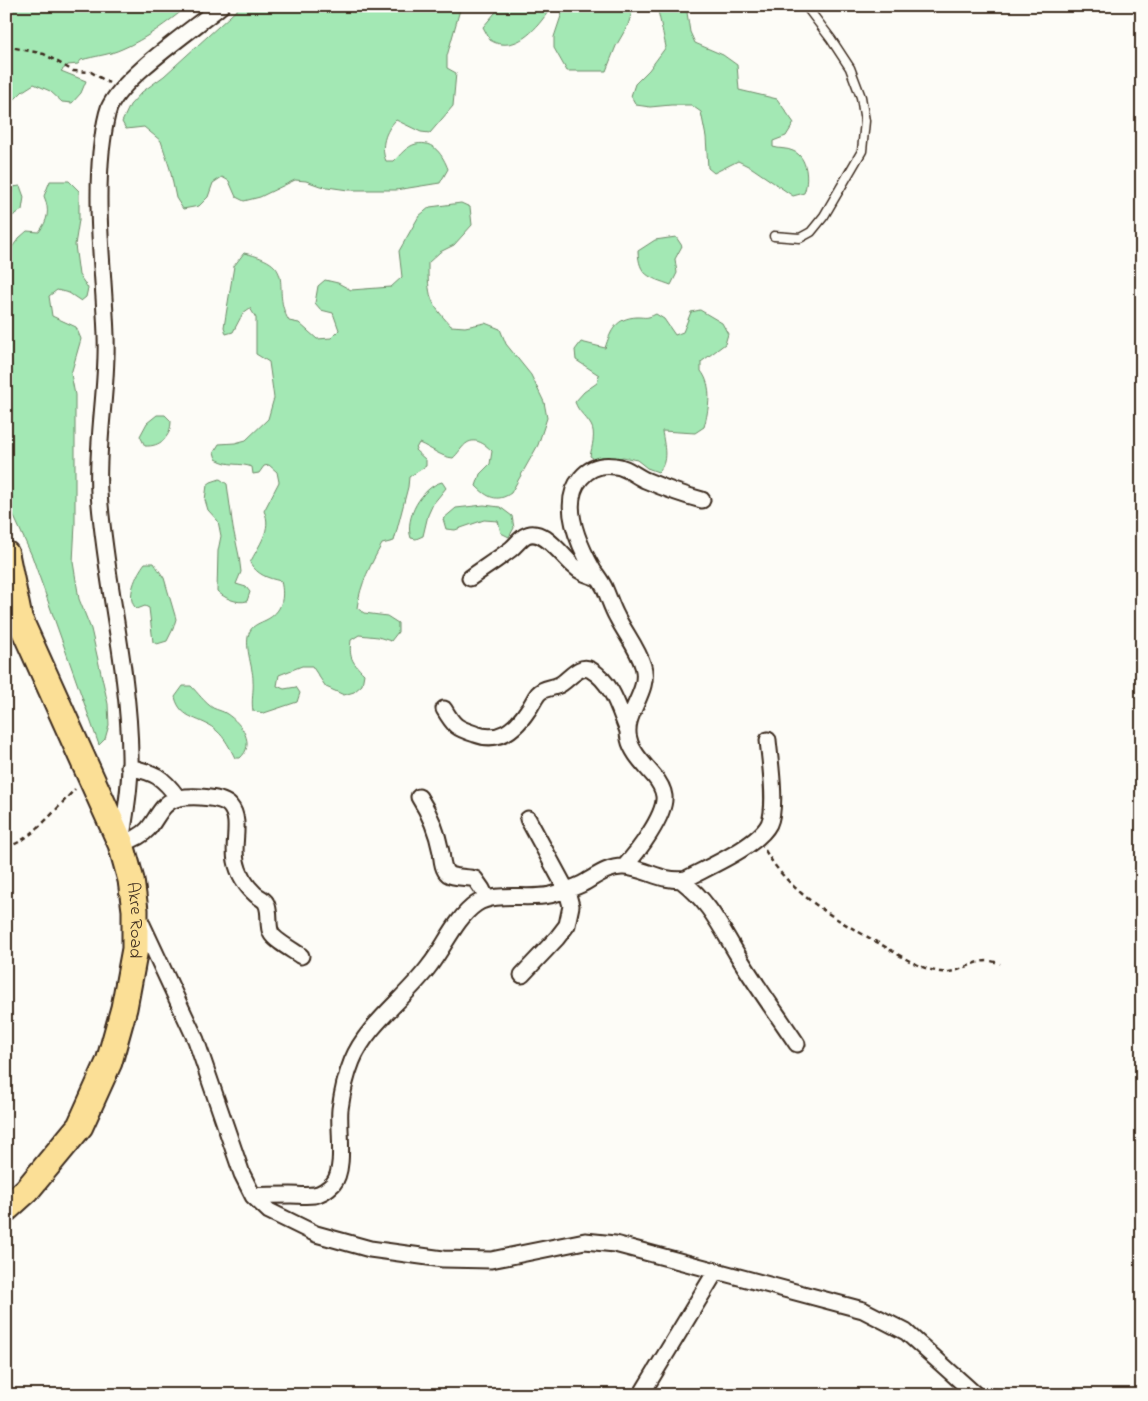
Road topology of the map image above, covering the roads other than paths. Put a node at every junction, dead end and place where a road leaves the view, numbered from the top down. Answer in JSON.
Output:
{"nodes":[{"id":1,"x":221,"y":6,"type":"edge"},
{"id":2,"x":806,"y":6,"type":"edge"},
{"id":3,"x":774,"y":236,"type":"dead end"},
{"id":4,"x":702,"y":500,"type":"dead end"},
{"id":5,"x":6,"y":554,"type":"edge"},
{"id":6,"x":470,"y":578,"type":"dead end"},
{"id":7,"x":598,"y":578,"type":"junction"},
{"id":8,"x":13,"y":609,"type":"edge"},
{"id":9,"x":444,"y":709,"type":"dead end"},
{"id":10,"x":628,"y":731,"type":"junction"},
{"id":11,"x":768,"y":740,"type":"dead end"},
{"id":12,"x":130,"y":767,"type":"junction"},
{"id":13,"x":419,"y":797,"type":"dead end"},
{"id":14,"x":178,"y":798,"type":"junction"},
{"id":15,"x":528,"y":819,"type":"dead end"},
{"id":16,"x":121,"y":844,"type":"junction"},
{"id":17,"x":624,"y":867,"type":"junction"},
{"id":18,"x":681,"y":880,"type":"junction"},
{"id":19,"x":566,"y":891,"type":"junction"},
{"id":20,"x":487,"y":899,"type":"junction"},
{"id":21,"x":135,"y":910,"type":"junction"},
{"id":22,"x":301,"y":956,"type":"dead end"},
{"id":23,"x":522,"y":975,"type":"dead end"},
{"id":24,"x":797,"y":1044,"type":"dead end"},
{"id":25,"x":253,"y":1196,"type":"junction"},
{"id":26,"x":6,"y":1209,"type":"edge"},
{"id":27,"x":716,"y":1271,"type":"junction"},
{"id":28,"x":641,"y":1395,"type":"edge"},
{"id":29,"x":976,"y":1395,"type":"edge"}],
"edges":[{"from":1,"to":12,"type":"street"},
{"from":2,"to":3,"type":"lane"},
{"from":4,"to":7,"type":"street"},
{"from":5,"to":8,"type":"highway","name":"Akre Road"},
{"from":6,"to":7,"type":"street"},
{"from":7,"to":10,"type":"street"},
{"from":8,"to":16,"type":"highway","name":"Akre Road"},
{"from":9,"to":10,"type":"street"},
{"from":10,"to":17,"type":"street"},
{"from":11,"to":18,"type":"street"},
{"from":12,"to":14,"type":"street"},
{"from":12,"to":16,"type":"street"},
{"from":13,"to":20,"type":"street"},
{"from":14,"to":16,"type":"street"},
{"from":14,"to":22,"type":"street"},
{"from":15,"to":19,"type":"street"},
{"from":16,"to":21,"type":"highway","name":"Akre Road"},
{"from":17,"to":18,"type":"street"},
{"from":17,"to":19,"type":"street"},
{"from":18,"to":24,"type":"street"},
{"from":19,"to":20,"type":"street"},
{"from":19,"to":23,"type":"street"},
{"from":20,"to":25,"type":"street"},
{"from":21,"to":25,"type":"street"},
{"from":21,"to":26,"type":"highway","name":"Akre Road"},
{"from":25,"to":27,"type":"street"},
{"from":27,"to":28,"type":"street"},
{"from":27,"to":29,"type":"street"}]}
